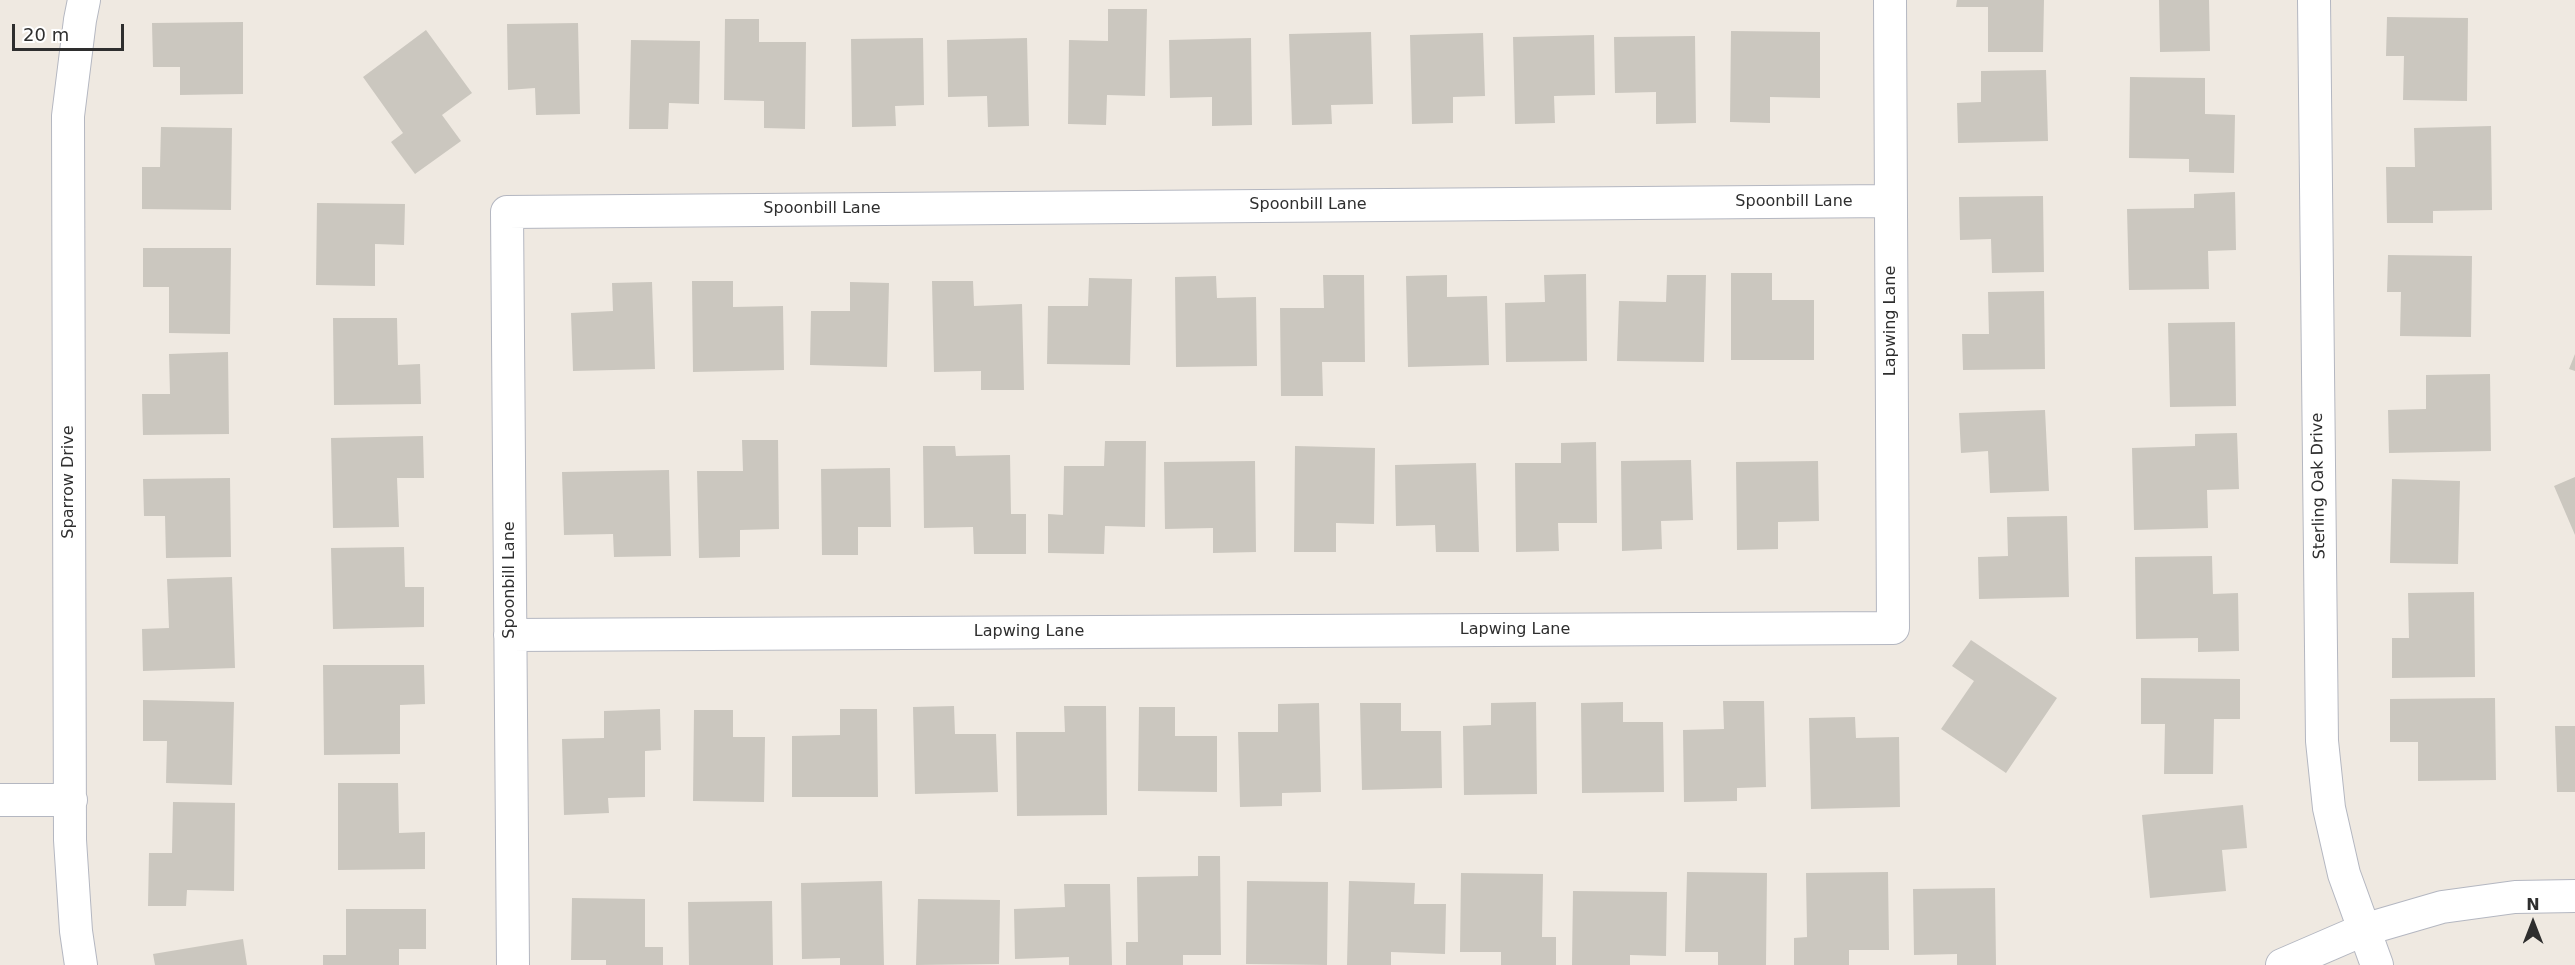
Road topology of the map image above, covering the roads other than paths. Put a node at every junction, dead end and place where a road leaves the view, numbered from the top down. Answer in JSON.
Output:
{"nodes":[{"id":1,"x":84,"y":0,"type":"edge"},
{"id":2,"x":1890,"y":0,"type":"edge"},
{"id":3,"x":2314,"y":0,"type":"edge"},
{"id":4,"x":1891,"y":201,"type":"junction"},
{"id":5,"x":510,"y":635,"type":"junction"},
{"id":6,"x":0,"y":800,"type":"edge"},
{"id":7,"x":71,"y":800,"type":"junction"},
{"id":8,"x":2575,"y":896,"type":"edge"},
{"id":9,"x":2363,"y":930,"type":"junction"},
{"id":10,"x":81,"y":965,"type":"edge"},
{"id":11,"x":513,"y":965,"type":"edge"},
{"id":12,"x":2282,"y":965,"type":"edge"},
{"id":13,"x":2377,"y":965,"type":"edge"}],
"edges":[{"from":1,"to":7,"type":"street","name":"Sparrow Drive"},
{"from":2,"to":4,"type":"street","name":"Lapwing Lane"},
{"from":3,"to":9,"type":"street","name":"Sterling Oak Drive"},
{"from":4,"to":5,"type":"street","name":"Spoonbill Lane"},
{"from":4,"to":5,"type":"street","name":"Lapwing Lane"},
{"from":5,"to":11,"type":"street","name":"Spoonbill Lane"},
{"from":6,"to":7,"type":"street"},
{"from":7,"to":10,"type":"street","name":"Sparrow Drive"},
{"from":8,"to":9,"type":"street"},
{"from":9,"to":12,"type":"street"},
{"from":9,"to":13,"type":"street","name":"Sterling Oak Drive"}]}
